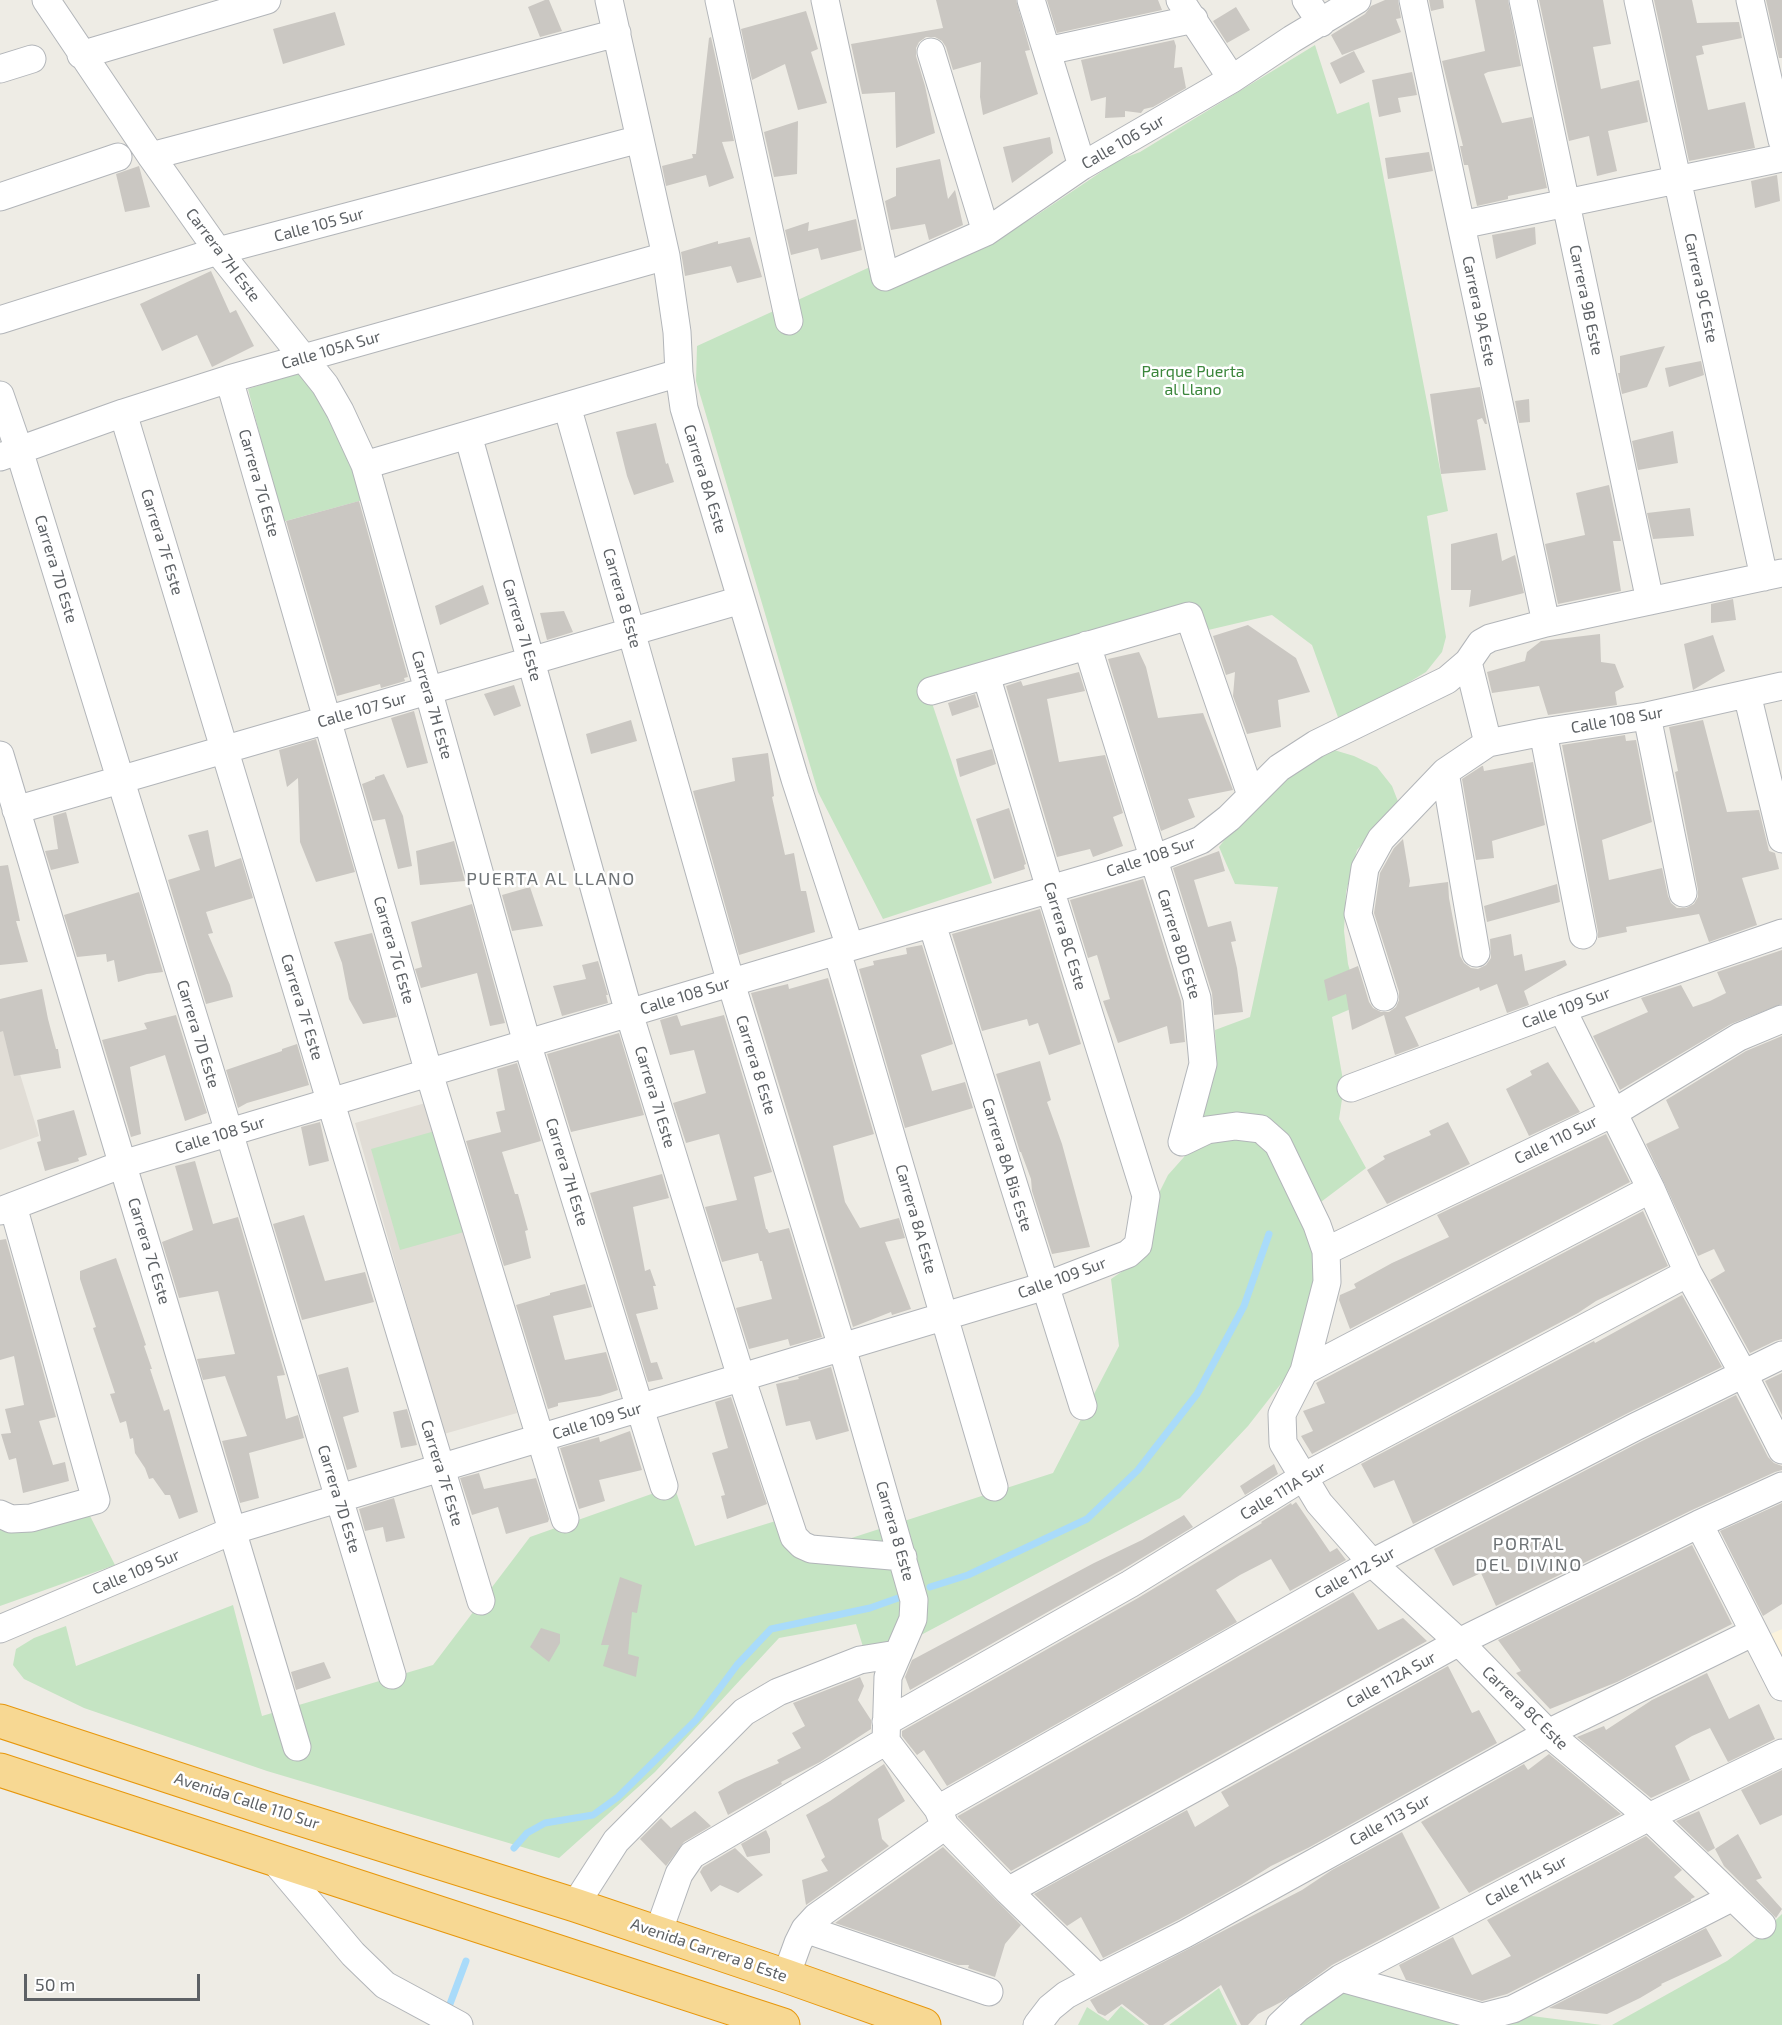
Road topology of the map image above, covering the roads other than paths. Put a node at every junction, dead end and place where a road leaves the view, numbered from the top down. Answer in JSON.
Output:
{"nodes":[{"id":1,"x":46,"y":0,"type":"edge"},
{"id":2,"x":267,"y":0,"type":"edge"},
{"id":3,"x":609,"y":0,"type":"edge"},
{"id":4,"x":719,"y":0,"type":"edge"},
{"id":5,"x":825,"y":0,"type":"edge"},
{"id":6,"x":1031,"y":0,"type":"edge"},
{"id":7,"x":1306,"y":0,"type":"edge"},
{"id":8,"x":1357,"y":0,"type":"edge"},
{"id":9,"x":1413,"y":0,"type":"edge"},
{"id":10,"x":1523,"y":0,"type":"edge"},
{"id":11,"x":1638,"y":0,"type":"edge"},
{"id":12,"x":1750,"y":0,"type":"edge"},
{"id":13,"x":1187,"y":9,"type":"edge"},
{"id":14,"x":1321,"y":23,"type":"junction"},
{"id":15,"x":617,"y":33,"type":"junction"},
{"id":16,"x":1047,"y":51,"type":"junction"},
{"id":17,"x":931,"y":52,"type":"dead end"},
{"id":18,"x":81,"y":55,"type":"junction"},
{"id":19,"x":32,"y":59,"type":"dead end"},
{"id":20,"x":0,"y":69,"type":"edge"},
{"id":21,"x":1232,"y":79,"type":"junction"},
{"id":22,"x":640,"y":139,"type":"junction"},
{"id":23,"x":1782,"y":140,"type":"edge"},
{"id":24,"x":151,"y":156,"type":"junction"},
{"id":25,"x":118,"y":157,"type":"dead end"},
{"id":26,"x":1782,"y":158,"type":"edge"},
{"id":27,"x":1082,"y":166,"type":"junction"},
{"id":28,"x":1678,"y":180,"type":"junction"},
{"id":29,"x":0,"y":197,"type":"edge"},
{"id":30,"x":1566,"y":203,"type":"junction"},
{"id":31,"x":1461,"y":225,"type":"junction"},
{"id":32,"x":986,"y":232,"type":"junction"},
{"id":33,"x":218,"y":251,"type":"junction"},
{"id":34,"x":666,"y":256,"type":"junction"},
{"id":35,"x":0,"y":320,"type":"edge"},
{"id":36,"x":789,"y":321,"type":"dead end"},
{"id":37,"x":304,"y":357,"type":"junction"},
{"id":38,"x":679,"y":373,"type":"junction"},
{"id":39,"x":229,"y":379,"type":"junction"},
{"id":40,"x":0,"y":395,"type":"edge"},
{"id":41,"x":567,"y":406,"type":"junction"},
{"id":42,"x":123,"y":414,"type":"junction"},
{"id":43,"x":468,"y":435,"type":"junction"},
{"id":44,"x":10,"y":454,"type":"edge"},
{"id":45,"x":365,"y":465,"type":"junction"},
{"id":46,"x":1773,"y":575,"type":"edge"},
{"id":47,"x":741,"y":600,"type":"junction"},
{"id":48,"x":1650,"y":601,"type":"junction"},
{"id":49,"x":1546,"y":623,"type":"junction"},
{"id":50,"x":632,"y":632,"type":"junction"},
{"id":51,"x":1087,"y":645,"type":"junction"},
{"id":52,"x":531,"y":661,"type":"junction"},
{"id":53,"x":1468,"y":662,"type":"junction"},
{"id":54,"x":986,"y":675,"type":"junction"},
{"id":55,"x":1782,"y":686,"type":"edge"},
{"id":56,"x":428,"y":691,"type":"junction"},
{"id":57,"x":931,"y":691,"type":"dead end"},
{"id":58,"x":1747,"y":694,"type":"junction"},
{"id":59,"x":1647,"y":716,"type":"junction"},
{"id":60,"x":327,"y":720,"type":"junction"},
{"id":61,"x":1543,"y":732,"type":"junction"},
{"id":62,"x":1488,"y":743,"type":"junction"},
{"id":63,"x":225,"y":749,"type":"junction"},
{"id":64,"x":0,"y":755,"type":"edge"},
{"id":65,"x":1445,"y":772,"type":"junction"},
{"id":66,"x":120,"y":780,"type":"junction"},
{"id":67,"x":1251,"y":795,"type":"junction"},
{"id":68,"x":16,"y":810,"type":"junction"},
{"id":69,"x":1782,"y":839,"type":"edge"},
{"id":70,"x":1154,"y":859,"type":"junction"},
{"id":71,"x":1050,"y":889,"type":"junction"},
{"id":72,"x":1683,"y":893,"type":"dead end"},
{"id":73,"x":932,"y":924,"type":"junction"},
{"id":74,"x":1782,"y":933,"type":"edge"},
{"id":75,"x":1583,"y":935,"type":"dead end"},
{"id":76,"x":843,"y":949,"type":"junction"},
{"id":77,"x":1476,"y":953,"type":"dead end"},
{"id":78,"x":731,"y":982,"type":"junction"},
{"id":79,"x":1384,"y":997,"type":"dead end"},
{"id":80,"x":1562,"y":1009,"type":"junction"},
{"id":81,"x":629,"y":1013,"type":"junction"},
{"id":82,"x":1782,"y":1019,"type":"edge"},
{"id":83,"x":527,"y":1043,"type":"junction"},
{"id":84,"x":429,"y":1072,"type":"junction"},
{"id":85,"x":1351,"y":1088,"type":"dead end"},
{"id":86,"x":331,"y":1102,"type":"junction"},
{"id":87,"x":1613,"y":1113,"type":"junction"},
{"id":88,"x":229,"y":1132,"type":"junction"},
{"id":89,"x":1182,"y":1142,"type":"joint"},
{"id":90,"x":123,"y":1164,"type":"junction"},
{"id":91,"x":1651,"y":1189,"type":"junction"},
{"id":92,"x":1146,"y":1196,"type":"joint"},
{"id":93,"x":7,"y":1208,"type":"edge"},
{"id":94,"x":1326,"y":1251,"type":"junction"},
{"id":95,"x":1688,"y":1273,"type":"junction"},
{"id":96,"x":1045,"y":1286,"type":"junction"},
{"id":97,"x":944,"y":1316,"type":"junction"},
{"id":98,"x":842,"y":1347,"type":"junction"},
{"id":99,"x":1782,"y":1355,"type":"edge"},
{"id":100,"x":1304,"y":1371,"type":"junction"},
{"id":101,"x":1744,"y":1375,"type":"junction"},
{"id":102,"x":741,"y":1377,"type":"junction"},
{"id":103,"x":1083,"y":1406,"type":"dead end"},
{"id":104,"x":640,"y":1408,"type":"junction"},
{"id":105,"x":540,"y":1438,"type":"junction"},
{"id":106,"x":1782,"y":1450,"type":"edge"},
{"id":107,"x":441,"y":1468,"type":"junction"},
{"id":108,"x":1305,"y":1476,"type":"junction"},
{"id":109,"x":664,"y":1486,"type":"dead end"},
{"id":110,"x":1782,"y":1486,"type":"edge"},
{"id":111,"x":994,"y":1487,"type":"dead end"},
{"id":112,"x":339,"y":1499,"type":"junction"},
{"id":113,"x":0,"y":1514,"type":"edge"},
{"id":114,"x":565,"y":1520,"type":"dead end"},
{"id":115,"x":1699,"y":1524,"type":"junction"},
{"id":116,"x":234,"y":1530,"type":"junction"},
{"id":117,"x":903,"y":1557,"type":"junction"},
{"id":118,"x":1372,"y":1563,"type":"junction"},
{"id":119,"x":481,"y":1601,"type":"dead end"},
{"id":120,"x":4,"y":1630,"type":"edge"},
{"id":121,"x":1754,"y":1632,"type":"junction"},
{"id":122,"x":1459,"y":1642,"type":"junction"},
{"id":123,"x":897,"y":1654,"type":"junction"},
{"id":124,"x":392,"y":1675,"type":"dead end"},
{"id":125,"x":1782,"y":1687,"type":"edge"},
{"id":126,"x":0,"y":1720,"type":"edge"},
{"id":127,"x":886,"y":1731,"type":"junction"},
{"id":128,"x":1548,"y":1733,"type":"junction"},
{"id":129,"x":297,"y":1747,"type":"dead end"},
{"id":130,"x":1782,"y":1753,"type":"edge"},
{"id":131,"x":0,"y":1770,"type":"edge"},
{"id":132,"x":1649,"y":1817,"type":"junction"},
{"id":133,"x":942,"y":1818,"type":"junction"},
{"id":134,"x":272,"y":1858,"type":"junction"},
{"id":135,"x":494,"y":1879,"type":"joint"},
{"id":136,"x":1008,"y":1891,"type":"junction"},
{"id":137,"x":1733,"y":1897,"type":"junction"},
{"id":138,"x":575,"y":1905,"type":"junction"},
{"id":139,"x":1762,"y":1925,"type":"dead end"},
{"id":140,"x":805,"y":1929,"type":"junction"},
{"id":141,"x":658,"y":1933,"type":"junction"},
{"id":142,"x":786,"y":1976,"type":"junction"},
{"id":143,"x":1098,"y":1978,"type":"junction"},
{"id":144,"x":1341,"y":1978,"type":"junction"},
{"id":145,"x":989,"y":1992,"type":"dead end"},
{"id":146,"x":457,"y":2024,"type":"edge"},
{"id":147,"x":783,"y":2025,"type":"edge"},
{"id":148,"x":924,"y":2025,"type":"edge"},
{"id":149,"x":1037,"y":2025,"type":"edge"},
{"id":150,"x":1280,"y":2025,"type":"edge"}],
"edges":[{"from":1,"to":18,"type":"street","name":"Carrera 7H Este"},
{"from":2,"to":18,"type":"street"},
{"from":3,"to":15,"type":"street","name":"Carrera 8A Este"},
{"from":4,"to":36,"type":"street"},
{"from":5,"to":32,"type":"street","name":"Calle 106 Sur"},
{"from":6,"to":16,"type":"street"},
{"from":7,"to":14,"type":"street"},
{"from":8,"to":14,"type":"street","name":"Calle 106 Sur"},
{"from":9,"to":31,"type":"street","name":"Carrera 9A Este"},
{"from":10,"to":30,"type":"street","name":"Carrera 9B Este"},
{"from":11,"to":28,"type":"street","name":"Carrera 9C Este"},
{"from":12,"to":23,"type":"street"},
{"from":13,"to":16,"type":"street"},
{"from":13,"to":21,"type":"street"},
{"from":14,"to":21,"type":"street","name":"Calle 106 Sur"},
{"from":15,"to":22,"type":"street","name":"Carrera 8A Este"},
{"from":15,"to":24,"type":"street"},
{"from":16,"to":27,"type":"street"},
{"from":17,"to":32,"type":"street"},
{"from":18,"to":24,"type":"street","name":"Carrera 7H Este"},
{"from":19,"to":20,"type":"street"},
{"from":21,"to":27,"type":"street","name":"Calle 106 Sur"},
{"from":22,"to":33,"type":"street","name":"Calle 105 Sur"},
{"from":22,"to":34,"type":"street","name":"Carrera 8A Este"},
{"from":24,"to":33,"type":"street","name":"Carrera 7H Este"},
{"from":25,"to":29,"type":"street"},
{"from":26,"to":28,"type":"street"},
{"from":27,"to":32,"type":"street","name":"Calle 106 Sur"},
{"from":28,"to":30,"type":"street"},
{"from":28,"to":46,"type":"street","name":"Carrera 9C Este"},
{"from":30,"to":31,"type":"street"},
{"from":30,"to":48,"type":"street","name":"Carrera 9B Este"},
{"from":31,"to":49,"type":"street","name":"Carrera 9A Este"},
{"from":33,"to":35,"type":"street","name":"Calle 105 Sur"},
{"from":33,"to":37,"type":"street","name":"Carrera 7H Este"},
{"from":34,"to":37,"type":"street","name":"Calle 105A Sur"},
{"from":34,"to":38,"type":"street","name":"Carrera 8A Este"},
{"from":37,"to":39,"type":"street","name":"Calle 105A Sur"},
{"from":37,"to":45,"type":"street","name":"Carrera 7H Este"},
{"from":38,"to":41,"type":"street"},
{"from":38,"to":47,"type":"street","name":"Carrera 8A Este"},
{"from":39,"to":42,"type":"street","name":"Calle 105A Sur"},
{"from":39,"to":60,"type":"street","name":"Carrera 7G Este"},
{"from":40,"to":44,"type":"street","name":"Carrera 7D Este"},
{"from":41,"to":43,"type":"street"},
{"from":41,"to":50,"type":"street","name":"Carrera 8 Este"},
{"from":42,"to":44,"type":"street","name":"Calle 105A Sur"},
{"from":42,"to":63,"type":"street","name":"Carrera 7F Este"},
{"from":43,"to":45,"type":"street"},
{"from":43,"to":52,"type":"street","name":"Carrera 7I Este"},
{"from":44,"to":66,"type":"street","name":"Carrera 7D Este"},
{"from":45,"to":56,"type":"street","name":"Carrera 7H Este"},
{"from":46,"to":48,"type":"street","name":"Calle 108 Sur"},
{"from":47,"to":50,"type":"street","name":"Calle 107 Sur"},
{"from":47,"to":76,"type":"street","name":"Carrera 8A Este"},
{"from":48,"to":49,"type":"street","name":"Calle 108 Sur"},
{"from":49,"to":53,"type":"street","name":"Calle 108 Sur"},
{"from":50,"to":52,"type":"street","name":"Calle 107 Sur"},
{"from":50,"to":78,"type":"street","name":"Carrera 8 Este"},
{"from":51,"to":54,"type":"street"},
{"from":51,"to":67,"type":"street"},
{"from":51,"to":70,"type":"street","name":"Carrera 8D Este"},
{"from":52,"to":56,"type":"street","name":"Calle 107 Sur"},
{"from":52,"to":81,"type":"street","name":"Carrera 7I Este"},
{"from":53,"to":62,"type":"street"},
{"from":53,"to":67,"type":"street","name":"Calle 108 Sur"},
{"from":54,"to":57,"type":"street"},
{"from":54,"to":71,"type":"street","name":"Carrera 8C Este"},
{"from":55,"to":58,"type":"street","name":"Calle 108 Sur"},
{"from":56,"to":60,"type":"street","name":"Calle 107 Sur"},
{"from":56,"to":83,"type":"street","name":"Carrera 7H Este"},
{"from":58,"to":59,"type":"street","name":"Calle 108 Sur"},
{"from":58,"to":69,"type":"street"},
{"from":59,"to":61,"type":"street","name":"Calle 108 Sur"},
{"from":59,"to":72,"type":"street"},
{"from":60,"to":63,"type":"street","name":"Calle 107 Sur"},
{"from":60,"to":84,"type":"street","name":"Carrera 7G Este"},
{"from":61,"to":62,"type":"street","name":"Calle 108 Sur"},
{"from":61,"to":75,"type":"street"},
{"from":62,"to":65,"type":"street","name":"Calle 108 Sur"},
{"from":63,"to":66,"type":"street","name":"Calle 107 Sur"},
{"from":63,"to":86,"type":"street","name":"Carrera 7F Este"},
{"from":64,"to":68,"type":"street","name":"Carrera 7C Este"},
{"from":65,"to":77,"type":"street"},
{"from":65,"to":79,"type":"street","name":"Calle 108 Sur"},
{"from":66,"to":68,"type":"street","name":"Calle 107 Sur"},
{"from":66,"to":88,"type":"street","name":"Carrera 7D Este"},
{"from":67,"to":70,"type":"street","name":"Calle 108 Sur"},
{"from":68,"to":90,"type":"street","name":"Carrera 7C Este"},
{"from":70,"to":71,"type":"street","name":"Calle 108 Sur"},
{"from":70,"to":89,"type":"street","name":"Carrera 8D Este"},
{"from":71,"to":73,"type":"street","name":"Calle 108 Sur"},
{"from":71,"to":92,"type":"street","name":"Carrera 8C Este"},
{"from":73,"to":76,"type":"street","name":"Calle 108 Sur"},
{"from":73,"to":96,"type":"street","name":"Carrera 8A Bis Este"},
{"from":74,"to":80,"type":"street","name":"Calle 109 Sur"},
{"from":76,"to":78,"type":"street","name":"Calle 108 Sur"},
{"from":76,"to":97,"type":"street","name":"Carrera 8A Este"},
{"from":78,"to":81,"type":"street","name":"Calle 108 Sur"},
{"from":78,"to":98,"type":"street","name":"Carrera 8 Este"},
{"from":80,"to":85,"type":"street","name":"Calle 109 Sur"},
{"from":80,"to":87,"type":"street"},
{"from":81,"to":83,"type":"street","name":"Calle 108 Sur"},
{"from":81,"to":102,"type":"street","name":"Carrera 7I Este"},
{"from":82,"to":87,"type":"street","name":"Calle 110 Sur"},
{"from":83,"to":84,"type":"street","name":"Calle 108 Sur"},
{"from":83,"to":104,"type":"street","name":"Carrera 7H Este"},
{"from":84,"to":86,"type":"street","name":"Calle 108 Sur"},
{"from":84,"to":105,"type":"street","name":"Carrera 7G Este"},
{"from":86,"to":88,"type":"street","name":"Calle 108 Sur"},
{"from":86,"to":107,"type":"street","name":"Carrera 7F Este"},
{"from":87,"to":91,"type":"street"},
{"from":87,"to":94,"type":"street","name":"Calle 110 Sur"},
{"from":88,"to":90,"type":"street","name":"Calle 108 Sur"},
{"from":88,"to":112,"type":"street","name":"Carrera 7D Este"},
{"from":89,"to":94,"type":"street","name":"Carrera 8C Este"},
{"from":90,"to":93,"type":"street","name":"Calle 108 Sur"},
{"from":90,"to":116,"type":"street","name":"Carrera 7C Este"},
{"from":91,"to":95,"type":"street"},
{"from":91,"to":100,"type":"street"},
{"from":92,"to":96,"type":"street","name":"Calle 109 Sur"},
{"from":93,"to":113,"type":"street"},
{"from":94,"to":100,"type":"street","name":"Carrera 8C Este"},
{"from":95,"to":101,"type":"street"},
{"from":95,"to":108,"type":"street","name":"Calle 111A Sur"},
{"from":96,"to":97,"type":"street","name":"Calle 109 Sur"},
{"from":96,"to":103,"type":"street","name":"Carrera 8A Bis Este"},
{"from":97,"to":98,"type":"street","name":"Calle 109 Sur"},
{"from":97,"to":111,"type":"street","name":"Carrera 8A Este"},
{"from":98,"to":102,"type":"street","name":"Calle 109 Sur"},
{"from":98,"to":117,"type":"street","name":"Carrera 8 Este"},
{"from":99,"to":101,"type":"street","name":"Calle 112 Sur"},
{"from":100,"to":108,"type":"street","name":"Carrera 8C Este"},
{"from":101,"to":106,"type":"street"},
{"from":101,"to":118,"type":"street","name":"Calle 112 Sur"},
{"from":102,"to":104,"type":"street","name":"Calle 109 Sur"},
{"from":102,"to":117,"type":"street","name":"Carrera 7I Este"},
{"from":104,"to":105,"type":"street","name":"Calle 109 Sur"},
{"from":104,"to":109,"type":"street","name":"Carrera 7H Este"},
{"from":105,"to":107,"type":"street","name":"Calle 109 Sur"},
{"from":105,"to":114,"type":"street","name":"Carrera 7G Este"},
{"from":107,"to":112,"type":"street","name":"Calle 109 Sur"},
{"from":107,"to":119,"type":"street","name":"Carrera 7F Este"},
{"from":108,"to":118,"type":"street","name":"Carrera 8C Este"},
{"from":108,"to":127,"type":"street","name":"Calle 111A Sur"},
{"from":110,"to":115,"type":"street","name":"Calle 112A Sur"},
{"from":112,"to":116,"type":"street","name":"Calle 109 Sur"},
{"from":112,"to":124,"type":"street","name":"Carrera 7D Este"},
{"from":115,"to":121,"type":"street"},
{"from":115,"to":122,"type":"street","name":"Calle 112A Sur"},
{"from":116,"to":120,"type":"street","name":"Calle 109 Sur"},
{"from":116,"to":129,"type":"street","name":"Carrera 7C Este"},
{"from":117,"to":123,"type":"street","name":"Carrera 8 Este"},
{"from":118,"to":122,"type":"street","name":"Carrera 8C Este"},
{"from":118,"to":133,"type":"street","name":"Calle 112 Sur"},
{"from":121,"to":125,"type":"street"},
{"from":121,"to":128,"type":"street","name":"Calle 113 Sur"},
{"from":122,"to":128,"type":"street","name":"Carrera 8C Este"},
{"from":122,"to":136,"type":"street","name":"Calle 112A Sur"},
{"from":123,"to":127,"type":"street","name":"Carrera 8 Este"},
{"from":123,"to":138,"type":"street"},
{"from":126,"to":135,"type":"highway","name":"Avenida Calle 110 Sur"},
{"from":127,"to":133,"type":"street"},
{"from":127,"to":141,"type":"street","name":"Calle 111A Sur"},
{"from":128,"to":132,"type":"street","name":"Carrera 8C Este"},
{"from":128,"to":143,"type":"street","name":"Calle 113 Sur"},
{"from":130,"to":132,"type":"street","name":"Calle 114 Sur"},
{"from":131,"to":134,"type":"highway"},
{"from":132,"to":137,"type":"street","name":"Carrera 8C Este"},
{"from":132,"to":144,"type":"street","name":"Calle 114 Sur"},
{"from":133,"to":136,"type":"street"},
{"from":133,"to":140,"type":"street","name":"Calle 112 Sur"},
{"from":134,"to":146,"type":"street"},
{"from":134,"to":147,"type":"highway"},
{"from":135,"to":138,"type":"highway","name":"Avenida Carrera 8 Este"},
{"from":136,"to":143,"type":"street"},
{"from":137,"to":139,"type":"street","name":"Carrera 8C Este"},
{"from":137,"to":144,"type":"street"},
{"from":138,"to":141,"type":"highway","name":"Avenida Carrera 8 Este"},
{"from":140,"to":142,"type":"street","name":"Calle 112 Sur"},
{"from":140,"to":145,"type":"street"},
{"from":141,"to":142,"type":"highway","name":"Avenida Carrera 8 Este"},
{"from":142,"to":148,"type":"highway","name":"Avenida Carrera 8 Este"},
{"from":143,"to":149,"type":"street","name":"Calle 113 Sur"},
{"from":144,"to":150,"type":"street","name":"Calle 114 Sur"}]}
